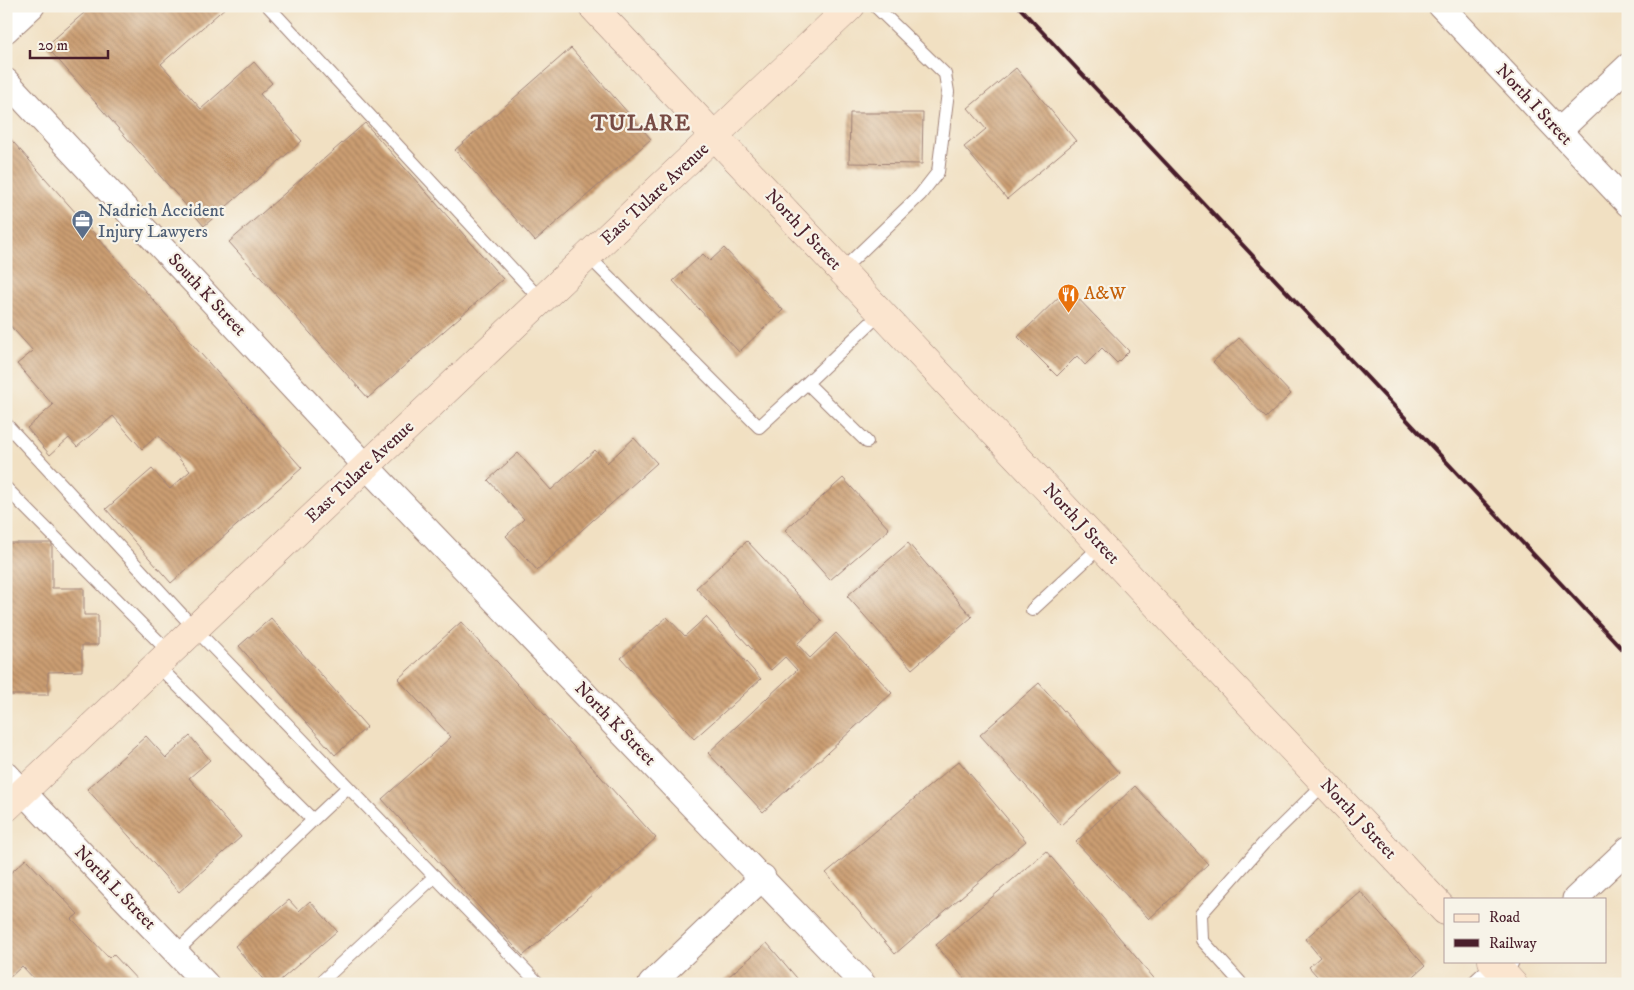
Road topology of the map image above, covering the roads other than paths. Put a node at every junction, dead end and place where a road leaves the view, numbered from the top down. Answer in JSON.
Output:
{"nodes":[{"id":1,"x":32,"y":6,"type":"edge"},
{"id":2,"x":268,"y":6,"type":"edge"},
{"id":3,"x":592,"y":6,"type":"edge"},
{"id":4,"x":851,"y":6,"type":"edge"},
{"id":5,"x":875,"y":6,"type":"edge"},
{"id":6,"x":1441,"y":6,"type":"edge"},
{"id":7,"x":6,"y":30,"type":"edge"},
{"id":8,"x":1628,"y":66,"type":"edge"},
{"id":9,"x":6,"y":81,"type":"edge"},
{"id":10,"x":1559,"y":131,"type":"junction"},
{"id":11,"x":716,"y":137,"type":"junction"},
{"id":12,"x":1628,"y":204,"type":"edge"},
{"id":13,"x":589,"y":257,"type":"junction"},
{"id":14,"x":841,"y":270,"type":"junction"},
{"id":15,"x":542,"y":301,"type":"junction"},
{"id":16,"x":881,"y":313,"type":"junction"},
{"id":17,"x":807,"y":383,"type":"junction"},
{"id":18,"x":6,"y":424,"type":"edge"},
{"id":19,"x":867,"y":442,"type":"dead end"},
{"id":20,"x":366,"y":466,"type":"junction"},
{"id":21,"x":6,"y":488,"type":"edge"},
{"id":22,"x":1101,"y":546,"type":"junction"},
{"id":23,"x":1032,"y":610,"type":"dead end"},
{"id":24,"x":195,"y":629,"type":"junction"},
{"id":25,"x":164,"y":659,"type":"junction"},
{"id":26,"x":1325,"y":784,"type":"junction"},
{"id":27,"x":348,"y":787,"type":"junction"},
{"id":28,"x":12,"y":791,"type":"edge"},
{"id":29,"x":313,"y":820,"type":"junction"},
{"id":30,"x":1628,"y":849,"type":"edge"},
{"id":31,"x":435,"y":876,"type":"junction"},
{"id":32,"x":763,"y":878,"type":"junction"},
{"id":33,"x":1576,"y":898,"type":"edge"},
{"id":34,"x":1444,"y":910,"type":"edge"},
{"id":35,"x":176,"y":952,"type":"junction"},
{"id":36,"x":1240,"y":982,"type":"dead end"},
{"id":37,"x":206,"y":984,"type":"edge"},
{"id":38,"x":320,"y":984,"type":"edge"},
{"id":39,"x":539,"y":984,"type":"edge"},
{"id":40,"x":651,"y":984,"type":"edge"},
{"id":41,"x":863,"y":984,"type":"edge"}],
"edges":[{"from":1,"to":7,"type":"street"},
{"from":2,"to":15,"type":"lane"},
{"from":3,"to":11,"type":"main road","name":"North J Street"},
{"from":4,"to":11,"type":"main road","name":"East Tulare Avenue"},
{"from":5,"to":14,"type":"lane"},
{"from":6,"to":10,"type":"street","name":"North I Street"},
{"from":8,"to":10,"type":"street"},
{"from":9,"to":20,"type":"street","name":"South K Street"},
{"from":10,"to":12,"type":"street","name":"North I Street"},
{"from":11,"to":13,"type":"main road","name":"East Tulare Avenue"},
{"from":11,"to":14,"type":"main road","name":"North J Street"},
{"from":13,"to":15,"type":"main road","name":"East Tulare Avenue"},
{"from":13,"to":17,"type":"lane"},
{"from":14,"to":16,"type":"main road","name":"North J Street"},
{"from":15,"to":20,"type":"main road","name":"East Tulare Avenue"},
{"from":16,"to":17,"type":"lane"},
{"from":16,"to":22,"type":"main road","name":"North J Street"},
{"from":17,"to":19,"type":"lane"},
{"from":18,"to":24,"type":"lane"},
{"from":20,"to":24,"type":"main road","name":"East Tulare Avenue"},
{"from":20,"to":32,"type":"street","name":"North K Street"},
{"from":21,"to":25,"type":"lane"},
{"from":22,"to":23,"type":"lane"},
{"from":22,"to":26,"type":"main road","name":"North J Street"},
{"from":24,"to":25,"type":"main road","name":"East Tulare Avenue"},
{"from":24,"to":27,"type":"lane"},
{"from":25,"to":28,"type":"main road","name":"East Tulare Avenue"},
{"from":25,"to":29,"type":"lane"},
{"from":26,"to":34,"type":"main road","name":"North J Street"},
{"from":26,"to":36,"type":"lane"},
{"from":27,"to":29,"type":"lane"},
{"from":27,"to":31,"type":"lane"},
{"from":28,"to":35,"type":"street","name":"North L Street"},
{"from":29,"to":35,"type":"lane"},
{"from":30,"to":33,"type":"street"},
{"from":31,"to":38,"type":"lane"},
{"from":31,"to":39,"type":"lane"},
{"from":32,"to":40,"type":"street"},
{"from":32,"to":41,"type":"street","name":"North K Street"},
{"from":35,"to":37,"type":"street","name":"North L Street"}]}
